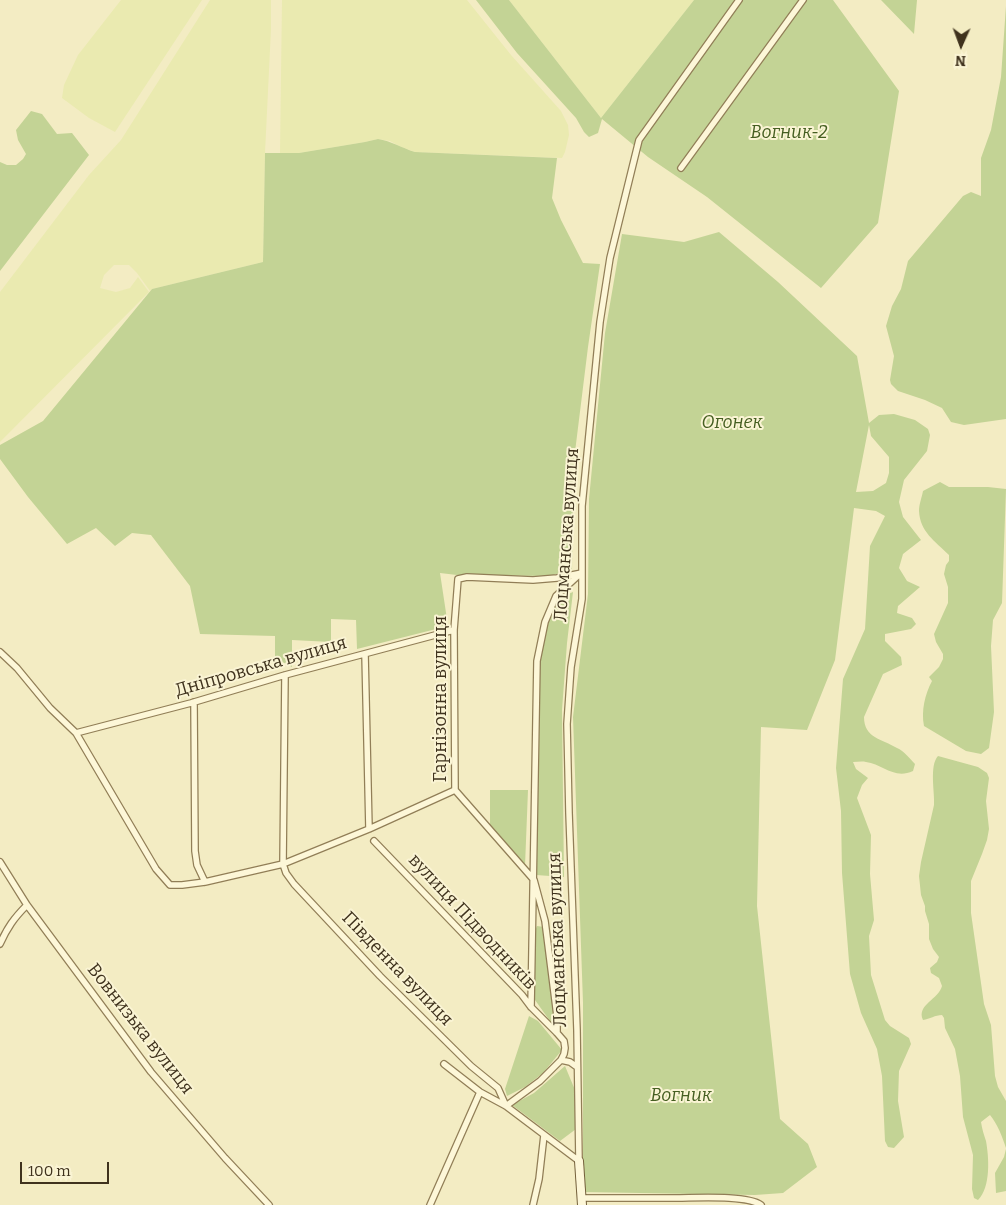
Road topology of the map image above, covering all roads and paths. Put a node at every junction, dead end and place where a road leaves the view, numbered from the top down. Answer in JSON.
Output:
{"nodes":[{"id":1,"x":739,"y":0,"type":"edge"},
{"id":2,"x":803,"y":0,"type":"edge"},
{"id":3,"x":681,"y":168,"type":"dead end"},
{"id":4,"x":582,"y":573,"type":"junction"},
{"id":5,"x":454,"y":630,"type":"junction"},
{"id":6,"x":0,"y":652,"type":"edge"},
{"id":7,"x":365,"y":654,"type":"junction"},
{"id":8,"x":285,"y":675,"type":"junction"},
{"id":9,"x":194,"y":702,"type":"junction"},
{"id":10,"x":76,"y":733,"type":"junction"},
{"id":11,"x":455,"y":790,"type":"junction"},
{"id":12,"x":369,"y":829,"type":"junction"},
{"id":13,"x":374,"y":841,"type":"dead end"},
{"id":14,"x":0,"y":862,"type":"edge"},
{"id":15,"x":283,"y":864,"type":"junction"},
{"id":16,"x":534,"y":880,"type":"junction"},
{"id":17,"x":205,"y":882,"type":"junction"},
{"id":18,"x":27,"y":905,"type":"junction"},
{"id":19,"x":0,"y":944,"type":"edge"},
{"id":20,"x":531,"y":1007,"type":"junction"},
{"id":21,"x":557,"y":1033,"type":"junction"},
{"id":22,"x":561,"y":1060,"type":"junction"},
{"id":23,"x":444,"y":1064,"type":"dead end"},
{"id":24,"x":577,"y":1068,"type":"junction"},
{"id":25,"x":480,"y":1092,"type":"junction"},
{"id":26,"x":506,"y":1106,"type":"junction"},
{"id":27,"x":544,"y":1135,"type":"junction"},
{"id":28,"x":579,"y":1161,"type":"junction"},
{"id":29,"x":581,"y":1202,"type":"edge"},
{"id":30,"x":761,"y":1204,"type":"edge"},
{"id":31,"x":269,"y":1205,"type":"edge"},
{"id":32,"x":430,"y":1205,"type":"edge"},
{"id":33,"x":533,"y":1205,"type":"edge"}],
"edges":[{"from":1,"to":4,"type":"street","name":"Лоцманська вулиця"},
{"from":2,"to":3,"type":"street"},
{"from":4,"to":5,"type":"street","name":"Гарнізонна вулиця"},
{"from":4,"to":16,"type":"street"},
{"from":4,"to":24,"type":"street","name":"Лоцманська вулиця"},
{"from":5,"to":7,"type":"street","name":"Дніпровська вулиця"},
{"from":5,"to":11,"type":"street","name":"Гарнізонна вулиця"},
{"from":6,"to":10,"type":"street"},
{"from":7,"to":8,"type":"street","name":"Дніпровська вулиця"},
{"from":7,"to":12,"type":"street"},
{"from":8,"to":9,"type":"street","name":"Дніпровська вулиця"},
{"from":8,"to":15,"type":"street"},
{"from":9,"to":10,"type":"street","name":"Дніпровська вулиця"},
{"from":9,"to":17,"type":"street"},
{"from":10,"to":17,"type":"street"},
{"from":11,"to":12,"type":"street"},
{"from":11,"to":16,"type":"street","name":"Гарнізонна вулиця"},
{"from":12,"to":15,"type":"street"},
{"from":13,"to":20,"type":"street","name":"вулиця Підводників"},
{"from":14,"to":18,"type":"street","name":"Вовнизька вулиця"},
{"from":15,"to":17,"type":"street"},
{"from":15,"to":26,"type":"street","name":"Південна вулиця"},
{"from":16,"to":20,"type":"street"},
{"from":16,"to":21,"type":"street"},
{"from":18,"to":19,"type":"street"},
{"from":18,"to":31,"type":"street","name":"Вовнизька вулиця"},
{"from":20,"to":21,"type":"street","name":"вулиця Підводників"},
{"from":21,"to":22,"type":"street","name":"вулиця Підводників"},
{"from":22,"to":24,"type":"street"},
{"from":22,"to":26,"type":"street"},
{"from":23,"to":25,"type":"street"},
{"from":24,"to":28,"type":"street","name":"Лоцманська вулиця"},
{"from":25,"to":26,"type":"street"},
{"from":25,"to":32,"type":"street"},
{"from":26,"to":27,"type":"street"},
{"from":27,"to":28,"type":"street"},
{"from":27,"to":33,"type":"street"},
{"from":28,"to":29,"type":"street","name":"Лоцманська вулиця"},
{"from":29,"to":30,"type":"street","name":"Лоцманська вулиця"}]}
